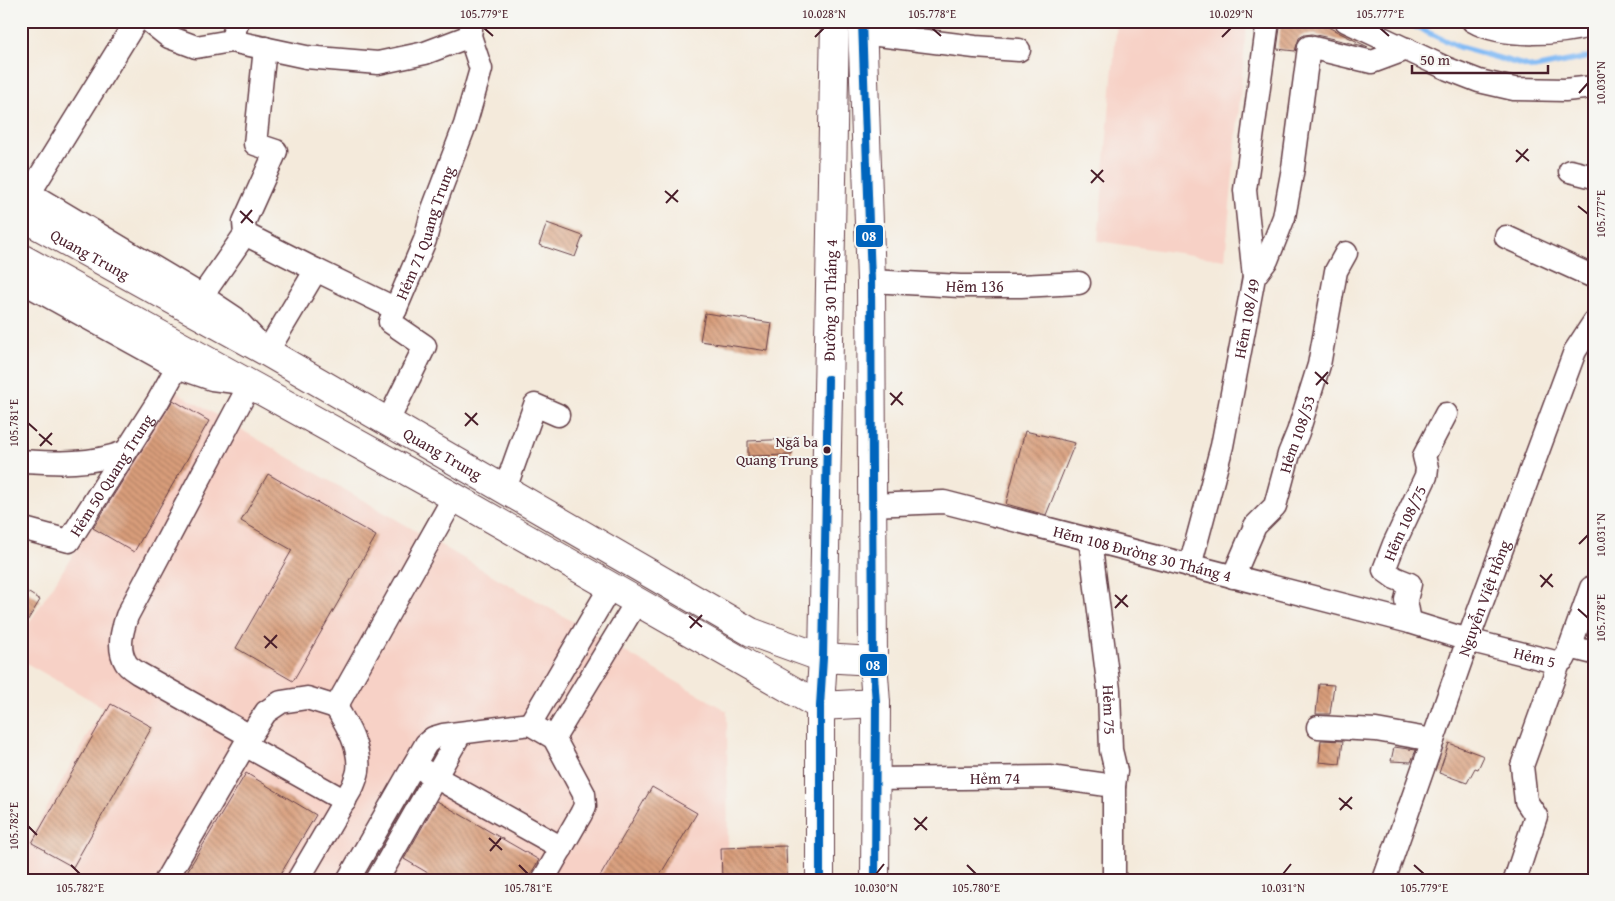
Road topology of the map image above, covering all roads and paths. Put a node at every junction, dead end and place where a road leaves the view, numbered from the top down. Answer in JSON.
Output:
{"nodes":[{"id":1,"x":136,"y":21,"type":"edge"},
{"id":2,"x":149,"y":21,"type":"edge"},
{"id":3,"x":835,"y":21,"type":"edge"},
{"id":4,"x":1268,"y":21,"type":"edge"},
{"id":5,"x":1346,"y":21,"type":"edge"},
{"id":6,"x":1472,"y":21,"type":"edge"},
{"id":7,"x":1594,"y":25,"type":"edge"},
{"id":8,"x":862,"y":27,"type":"edge"},
{"id":9,"x":471,"y":29,"type":"edge"},
{"id":10,"x":235,"y":31,"type":"edge"},
{"id":11,"x":265,"y":48,"type":"junction"},
{"id":12,"x":1019,"y":50,"type":"dead end"},
{"id":13,"x":1407,"y":50,"type":"junction"},
{"id":14,"x":1594,"y":87,"type":"edge"},
{"id":15,"x":1570,"y":171,"type":"dead end"},
{"id":16,"x":1594,"y":177,"type":"edge"},
{"id":17,"x":24,"y":199,"type":"edge"},
{"id":18,"x":245,"y":234,"type":"junction"},
{"id":19,"x":1506,"y":237,"type":"dead end"},
{"id":20,"x":1346,"y":253,"type":"dead end"},
{"id":21,"x":21,"y":258,"type":"edge"},
{"id":22,"x":316,"y":270,"type":"junction"},
{"id":23,"x":1254,"y":277,"type":"junction"},
{"id":24,"x":1594,"y":277,"type":"edge"},
{"id":25,"x":21,"y":282,"type":"edge"},
{"id":26,"x":871,"y":282,"type":"junction"},
{"id":27,"x":1079,"y":283,"type":"dead end"},
{"id":28,"x":202,"y":296,"type":"junction"},
{"id":29,"x":396,"y":309,"type":"junction"},
{"id":30,"x":1594,"y":322,"type":"edge"},
{"id":31,"x":1588,"y":344,"type":"edge"},
{"id":32,"x":264,"y":350,"type":"junction"},
{"id":33,"x":177,"y":367,"type":"junction"},
{"id":34,"x":246,"y":382,"type":"junction"},
{"id":35,"x":1446,"y":414,"type":"dead end"},
{"id":36,"x":558,"y":415,"type":"dead end"},
{"id":37,"x":388,"y":421,"type":"junction"},
{"id":38,"x":125,"y":452,"type":"junction"},
{"id":39,"x":21,"y":461,"type":"edge"},
{"id":40,"x":505,"y":489,"type":"junction"},
{"id":41,"x":454,"y":497,"type":"junction"},
{"id":42,"x":871,"y":505,"type":"junction"},
{"id":43,"x":21,"y":528,"type":"edge"},
{"id":44,"x":1090,"y":540,"type":"junction"},
{"id":45,"x":1190,"y":566,"type":"junction"},
{"id":46,"x":1233,"y":577,"type":"junction"},
{"id":47,"x":611,"y":586,"type":"junction"},
{"id":48,"x":1591,"y":588,"type":"dead end"},
{"id":49,"x":638,"y":601,"type":"junction"},
{"id":50,"x":1410,"y":622,"type":"junction"},
{"id":51,"x":1468,"y":640,"type":"junction"},
{"id":52,"x":1594,"y":653,"type":"edge"},
{"id":53,"x":1565,"y":655,"type":"junction"},
{"id":54,"x":823,"y":658,"type":"junction"},
{"id":55,"x":873,"y":661,"type":"junction"},
{"id":56,"x":876,"y":703,"type":"junction"},
{"id":57,"x":820,"y":706,"type":"junction"},
{"id":58,"x":336,"y":707,"type":"junction"},
{"id":59,"x":530,"y":724,"type":"junction"},
{"id":60,"x":1318,"y":727,"type":"dead end"},
{"id":61,"x":460,"y":734,"type":"junction"},
{"id":62,"x":554,"y":738,"type":"junction"},
{"id":63,"x":248,"y":740,"type":"junction"},
{"id":64,"x":1433,"y":740,"type":"junction"},
{"id":65,"x":414,"y":765,"type":"junction"},
{"id":66,"x":435,"y":777,"type":"junction"},
{"id":67,"x":875,"y":779,"type":"junction"},
{"id":68,"x":1114,"y":786,"type":"junction"},
{"id":69,"x":344,"y":801,"type":"junction"},
{"id":70,"x":562,"y":848,"type":"junction"},
{"id":71,"x":351,"y":874,"type":"edge"},
{"id":72,"x":166,"y":880,"type":"edge"},
{"id":73,"x":298,"y":880,"type":"edge"},
{"id":74,"x":376,"y":880,"type":"edge"},
{"id":75,"x":543,"y":880,"type":"edge"},
{"id":76,"x":820,"y":880,"type":"edge"},
{"id":77,"x":875,"y":880,"type":"edge"},
{"id":78,"x":1114,"y":880,"type":"edge"},
{"id":79,"x":1384,"y":880,"type":"edge"},
{"id":80,"x":1515,"y":880,"type":"edge"}],
"edges":[{"from":1,"to":17,"type":"street"},
{"from":2,"to":10,"type":"street"},
{"from":3,"to":54,"type":"main road","name":"Đường 30 Tháng 4"},
{"from":4,"to":23,"type":"street"},
{"from":5,"to":13,"type":"street"},
{"from":6,"to":7,"type":"street"},
{"from":8,"to":12,"type":"street"},
{"from":8,"to":26,"type":"main road"},
{"from":9,"to":11,"type":"street"},
{"from":9,"to":29,"type":"street","name":"Hẻm 71 Quang Trung"},
{"from":10,"to":11,"type":"street"},
{"from":11,"to":18,"type":"street"},
{"from":13,"to":14,"type":"street"},
{"from":13,"to":23,"type":"street","name":"Hẽm 108/49"},
{"from":15,"to":16,"type":"street"},
{"from":17,"to":28,"type":"street"},
{"from":17,"to":32,"type":"main road","name":"Quang Trung"},
{"from":18,"to":22,"type":"street"},
{"from":18,"to":28,"type":"street"},
{"from":19,"to":24,"type":"street"},
{"from":20,"to":46,"type":"street","name":"Hẻm 108/53"},
{"from":21,"to":34,"type":"main road","name":"Quang Trung"},
{"from":22,"to":29,"type":"street"},
{"from":22,"to":32,"type":"street"},
{"from":23,"to":45,"type":"street","name":"Hẽm 108/49"},
{"from":25,"to":33,"type":"street","name":"Quang Trung"},
{"from":26,"to":27,"type":"street","name":"Hẽm 136"},
{"from":26,"to":42,"type":"main road"},
{"from":28,"to":32,"type":"street"},
{"from":29,"to":37,"type":"street","name":"Hẻm 71 Quang Trung"},
{"from":30,"to":31,"type":"street","name":"Nguyễn Việt Hồng"},
{"from":31,"to":51,"type":"street","name":"Nguyễn Việt Hồng"},
{"from":32,"to":37,"type":"main road","name":"Quang Trung"},
{"from":33,"to":34,"type":"street","name":"Quang Trung"},
{"from":33,"to":38,"type":"street","name":"Hẻm 50 Quang Trung"},
{"from":34,"to":41,"type":"main road","name":"Quang Trung"},
{"from":34,"to":63,"type":"street"},
{"from":35,"to":50,"type":"street","name":"Hẽm 108/75"},
{"from":36,"to":40,"type":"street"},
{"from":37,"to":40,"type":"main road","name":"Quang Trung"},
{"from":38,"to":39,"type":"street"},
{"from":38,"to":43,"type":"street","name":"Hẻm 50 Quang Trung"},
{"from":40,"to":54,"type":"main road","name":"Quang Trung"},
{"from":41,"to":47,"type":"main road","name":"Quang Trung"},
{"from":41,"to":58,"type":"street"},
{"from":42,"to":44,"type":"street","name":"Hẽm 108 Đường 30 Tháng 4"},
{"from":42,"to":55,"type":"main road"},
{"from":44,"to":45,"type":"street","name":"Hẽm 108 Đường 30 Tháng 4"},
{"from":44,"to":68,"type":"street","name":"Hẻm 75"},
{"from":45,"to":46,"type":"street","name":"Hẽm 108 Đường 30 Tháng 4"},
{"from":46,"to":50,"type":"street","name":"Hẽm 108 Đường 30 Tháng 4"},
{"from":47,"to":49,"type":"main road","name":"Quang Trung"},
{"from":47,"to":59,"type":"street"},
{"from":48,"to":53,"type":"street"},
{"from":49,"to":57,"type":"main road","name":"Quang Trung"},
{"from":49,"to":62,"type":"street"},
{"from":50,"to":51,"type":"street","name":"Hẽm 108 Đường 30 Tháng 4"},
{"from":51,"to":53,"type":"street","name":"Hẻm 5"},
{"from":51,"to":64,"type":"street","name":"Nguyễn Việt Hồng"},
{"from":52,"to":53,"type":"street","name":"Hẻm 5"},
{"from":53,"to":80,"type":"street"},
{"from":54,"to":55,"type":"main road","name":"Quang Trung"},
{"from":54,"to":57,"type":"main road","name":"Đường 30 Tháng 4"},
{"from":55,"to":56,"type":"main road"},
{"from":56,"to":57,"type":"main road"},
{"from":56,"to":67,"type":"main road"},
{"from":57,"to":76,"type":"main road","name":"Đường 30 Tháng 4"},
{"from":58,"to":63,"type":"street"},
{"from":58,"to":69,"type":"street"},
{"from":59,"to":61,"type":"street"},
{"from":59,"to":62,"type":"street"},
{"from":60,"to":64,"type":"street"},
{"from":61,"to":65,"type":"street"},
{"from":61,"to":66,"type":"street"},
{"from":62,"to":70,"type":"street"},
{"from":63,"to":69,"type":"street"},
{"from":63,"to":72,"type":"street"},
{"from":64,"to":79,"type":"street","name":"Nguyễn Việt Hồng"},
{"from":65,"to":66,"type":"street"},
{"from":65,"to":71,"type":"street"},
{"from":66,"to":70,"type":"street"},
{"from":66,"to":74,"type":"street"},
{"from":67,"to":68,"type":"street","name":"Hẻm 74"},
{"from":67,"to":77,"type":"main road"},
{"from":68,"to":78,"type":"street","name":"Hẻm 75"},
{"from":69,"to":73,"type":"street"},
{"from":70,"to":75,"type":"street"},
{"from":71,"to":74,"type":"street"}]}
